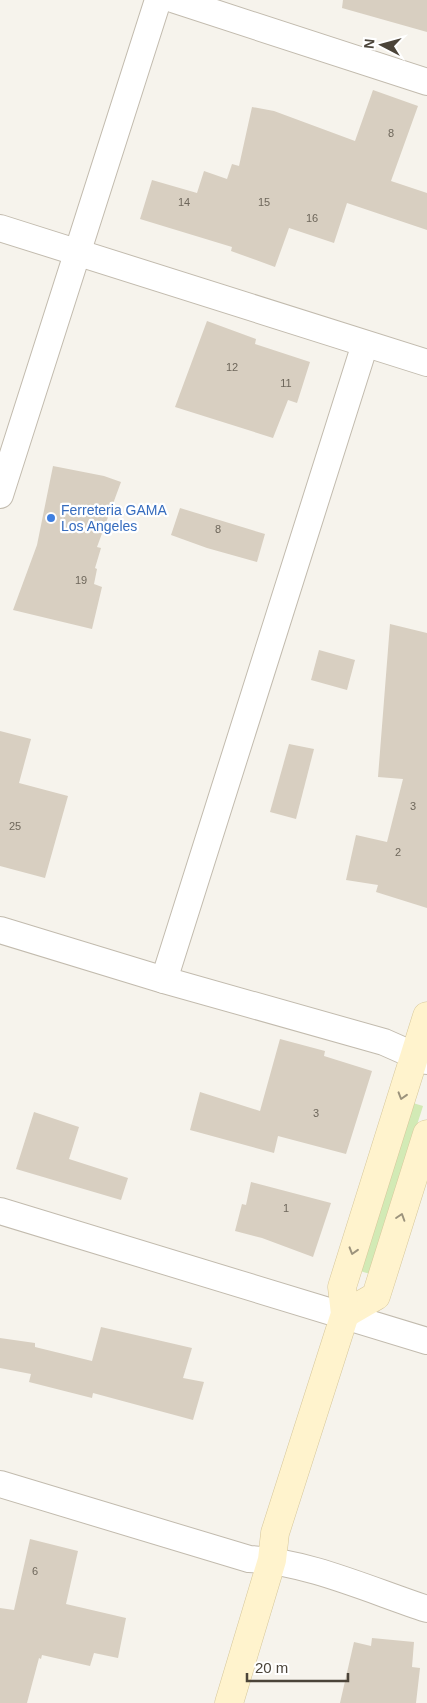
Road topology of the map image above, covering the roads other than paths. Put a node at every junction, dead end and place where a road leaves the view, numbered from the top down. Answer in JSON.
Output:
{"nodes":[{"id":1,"x":158,"y":0,"type":"edge"},
{"id":2,"x":175,"y":0,"type":"edge"},
{"id":3,"x":427,"y":82,"type":"edge"},
{"id":4,"x":0,"y":228,"type":"edge"},
{"id":5,"x":76,"y":253,"type":"junction"},
{"id":6,"x":365,"y":344,"type":"junction"},
{"id":7,"x":427,"y":363,"type":"edge"},
{"id":8,"x":0,"y":495,"type":"edge"},
{"id":9,"x":0,"y":930,"type":"edge"},
{"id":10,"x":164,"y":980,"type":"junction"},
{"id":11,"x":427,"y":1016,"type":"edge"},
{"id":12,"x":421,"y":1057,"type":"edge"},
{"id":13,"x":427,"y":1134,"type":"edge"},
{"id":14,"x":0,"y":1211,"type":"edge"},
{"id":15,"x":345,"y":1314,"type":"junction"},
{"id":16,"x":427,"y":1341,"type":"edge"},
{"id":17,"x":0,"y":1484,"type":"edge"},
{"id":18,"x":272,"y":1560,"type":"junction"},
{"id":19,"x":427,"y":1609,"type":"edge"},
{"id":20,"x":229,"y":1703,"type":"edge"}],
"edges":[{"from":1,"to":5,"type":"street"},
{"from":2,"to":3,"type":"street"},
{"from":4,"to":5,"type":"street"},
{"from":5,"to":6,"type":"street"},
{"from":5,"to":8,"type":"street"},
{"from":6,"to":7,"type":"street"},
{"from":6,"to":10,"type":"street"},
{"from":9,"to":10,"type":"street"},
{"from":10,"to":12,"type":"street"},
{"from":11,"to":12,"type":"street"},
{"from":12,"to":15,"type":"street","one_way":true},
{"from":15,"to":13,"type":"street","one_way":true},
{"from":14,"to":15,"type":"street"},
{"from":15,"to":16,"type":"street"},
{"from":15,"to":18,"type":"street"},
{"from":17,"to":18,"type":"street"},
{"from":18,"to":19,"type":"street"},
{"from":18,"to":20,"type":"street"}]}
